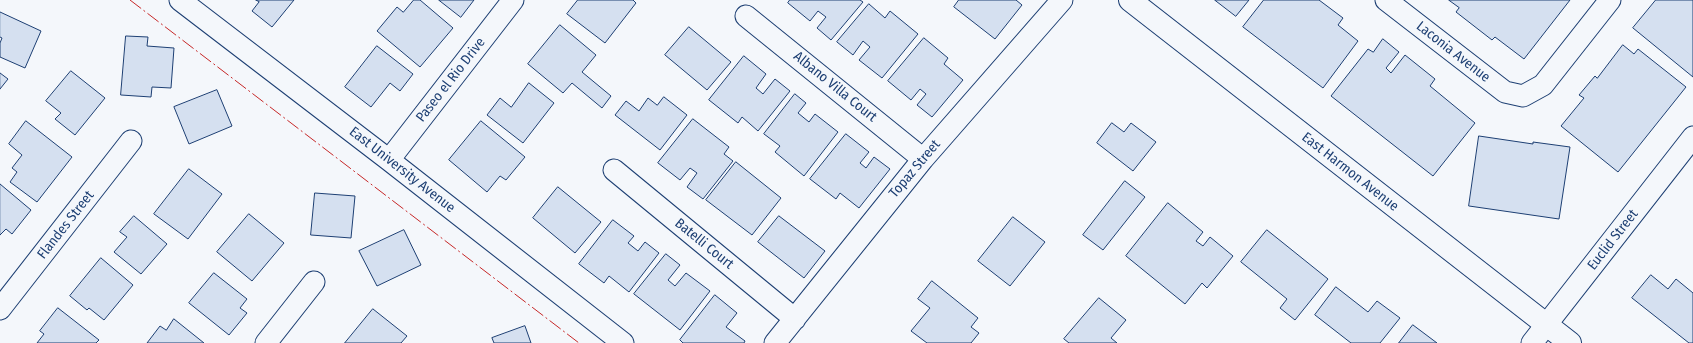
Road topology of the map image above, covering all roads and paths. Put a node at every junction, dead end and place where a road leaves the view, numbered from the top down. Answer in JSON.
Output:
{"nodes":[{"id":1,"x":513,"y":0,"type":"edge"},
{"id":2,"x":1062,"y":0,"type":"edge"},
{"id":3,"x":1130,"y":0,"type":"edge"},
{"id":4,"x":1386,"y":0,"type":"edge"},
{"id":5,"x":1610,"y":0,"type":"edge"},
{"id":6,"x":184,"y":1,"type":"edge"},
{"id":7,"x":746,"y":16,"type":"dead end"},
{"id":8,"x":1693,"y":137,"type":"edge"},
{"id":9,"x":131,"y":141,"type":"dead end"},
{"id":10,"x":923,"y":159,"type":"junction"},
{"id":11,"x":389,"y":160,"type":"junction"},
{"id":12,"x":614,"y":170,"type":"dead end"},
{"id":13,"x":314,"y":282,"type":"dead end"},
{"id":14,"x":0,"y":309,"type":"edge"},
{"id":15,"x":794,"y":319,"type":"junction"},
{"id":16,"x":1547,"y":325,"type":"junction"},
{"id":17,"x":266,"y":343,"type":"edge"},
{"id":18,"x":623,"y":343,"type":"edge"},
{"id":19,"x":775,"y":343,"type":"edge"},
{"id":20,"x":1532,"y":343,"type":"edge"},
{"id":21,"x":1570,"y":343,"type":"edge"}],
"edges":[{"from":1,"to":11,"type":"street","name":"Paseo el Rio Drive"},
{"from":2,"to":10,"type":"street","name":"Topaz Street"},
{"from":3,"to":16,"type":"main road","name":"East Harmon Avenue"},
{"from":4,"to":5,"type":"street","name":"Laconia Avenue"},
{"from":6,"to":11,"type":"street","name":"East University Avenue"},
{"from":7,"to":10,"type":"street","name":"Albano Villa Court"},
{"from":8,"to":16,"type":"street","name":"Euclid Street"},
{"from":9,"to":14,"type":"street","name":"Flandes Street"},
{"from":10,"to":15,"type":"street","name":"Topaz Street"},
{"from":11,"to":18,"type":"street","name":"East University Avenue"},
{"from":12,"to":15,"type":"street","name":"Batelli Court"},
{"from":13,"to":17,"type":"street"},
{"from":15,"to":19,"type":"street","name":"Topaz Street"},
{"from":16,"to":20,"type":"street","name":"Euclid Street"},
{"from":16,"to":21,"type":"main road","name":"East Harmon Avenue"}]}
